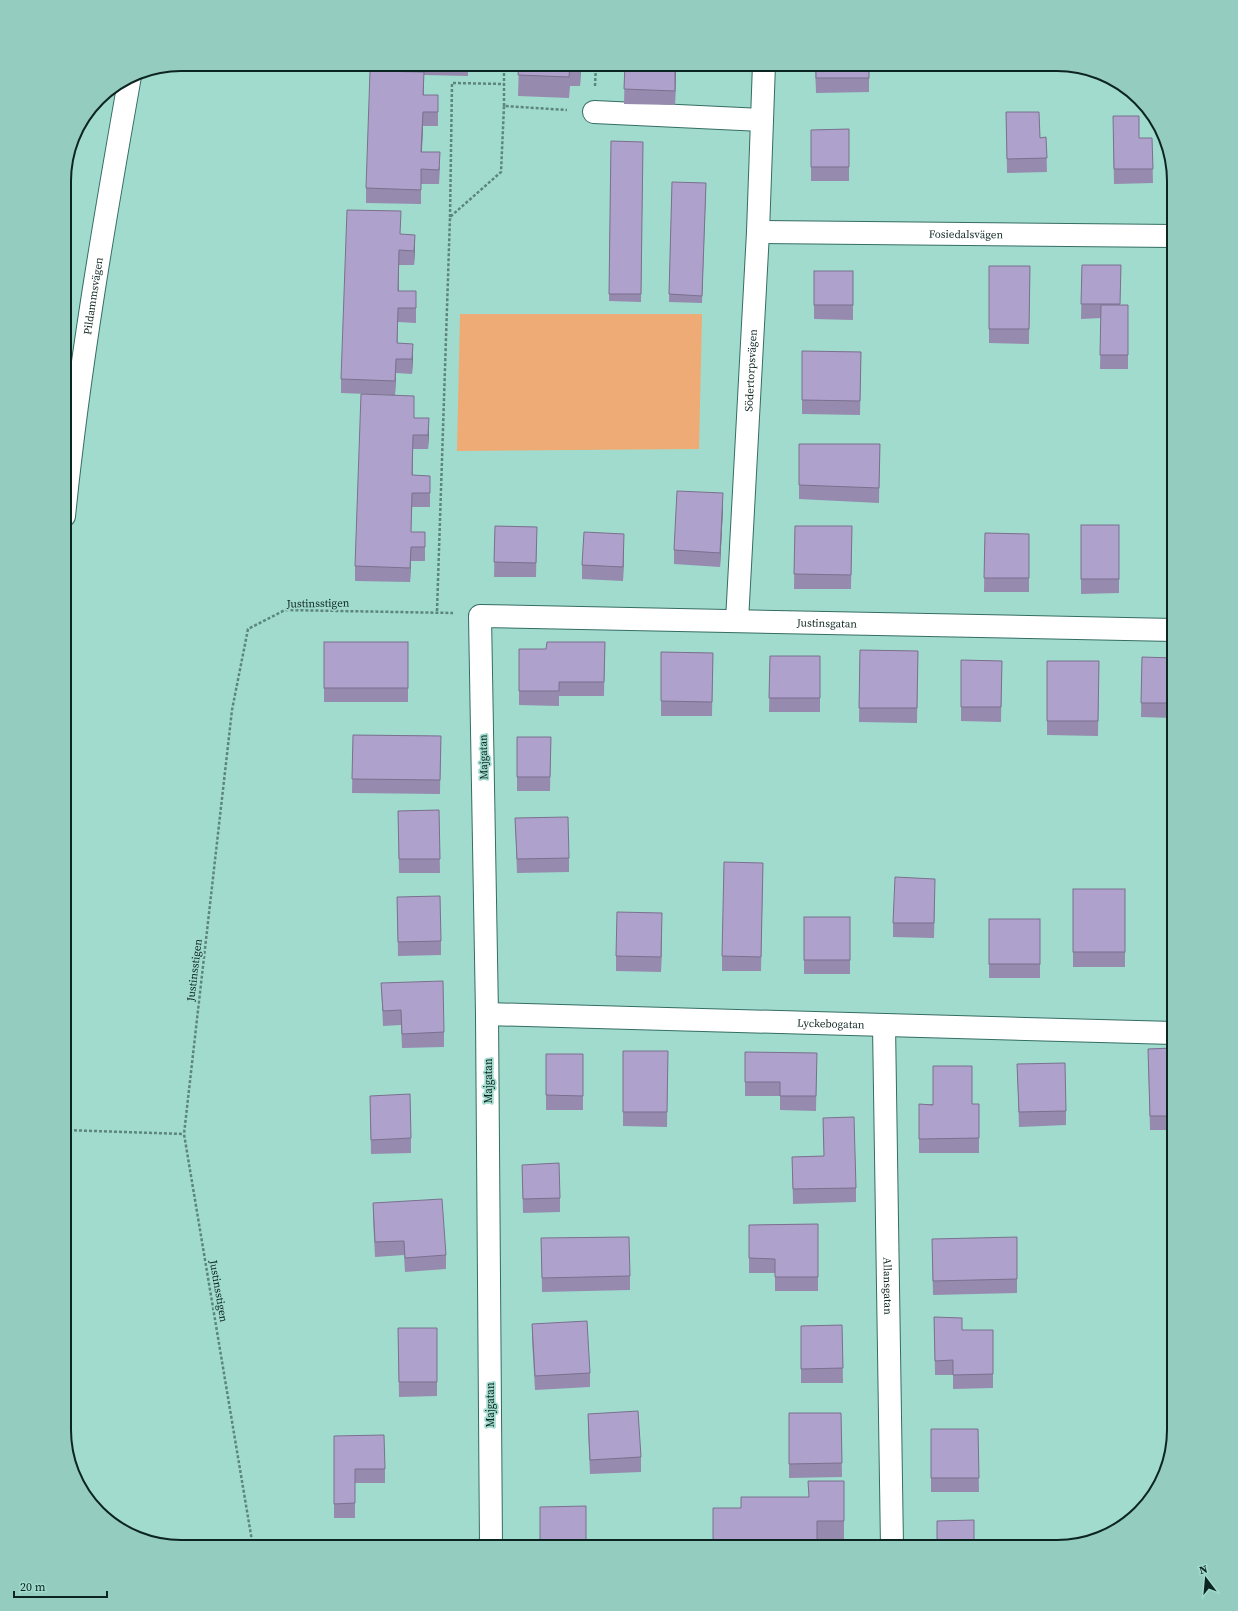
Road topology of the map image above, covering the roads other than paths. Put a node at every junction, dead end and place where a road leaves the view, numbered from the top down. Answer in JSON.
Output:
{"nodes":[{"id":1,"x":764,"y":71,"type":"edge"},
{"id":2,"x":129,"y":84,"type":"edge"},
{"id":3,"x":594,"y":112,"type":"road end"},
{"id":4,"x":762,"y":120,"type":"junction"},
{"id":5,"x":758,"y":232,"type":"junction"},
{"id":6,"x":1167,"y":236,"type":"edge"},
{"id":7,"x":71,"y":447,"type":"edge"},
{"id":8,"x":480,"y":616,"type":"joint"},
{"id":9,"x":737,"y":621,"type":"junction"},
{"id":10,"x":1167,"y":630,"type":"edge"},
{"id":11,"x":487,"y":1014,"type":"junction"},
{"id":12,"x":884,"y":1025,"type":"junction"},
{"id":13,"x":1167,"y":1033,"type":"edge"},
{"id":14,"x":491,"y":1540,"type":"edge"},
{"id":15,"x":892,"y":1540,"type":"edge"}],
"edges":[{"from":1,"to":4,"type":"street","name":"Södertorpsvägen"},
{"from":2,"to":7,"type":"street","name":"Pildammsvägen"},
{"from":3,"to":4,"type":"street"},
{"from":4,"to":5,"type":"street","name":"Södertorpsvägen"},
{"from":5,"to":6,"type":"street","name":"Fosiedalsvägen"},
{"from":5,"to":9,"type":"street","name":"Södertorpsvägen"},
{"from":8,"to":9,"type":"street","name":"Justinsgatan"},
{"from":8,"to":11,"type":"street","name":"Majgatan"},
{"from":9,"to":10,"type":"street","name":"Justinsgatan"},
{"from":11,"to":12,"type":"street","name":"Lyckebogatan"},
{"from":11,"to":14,"type":"street","name":"Majgatan"},
{"from":12,"to":13,"type":"street","name":"Lyckebogatan"},
{"from":12,"to":15,"type":"street","name":"Allansgatan"}]}
